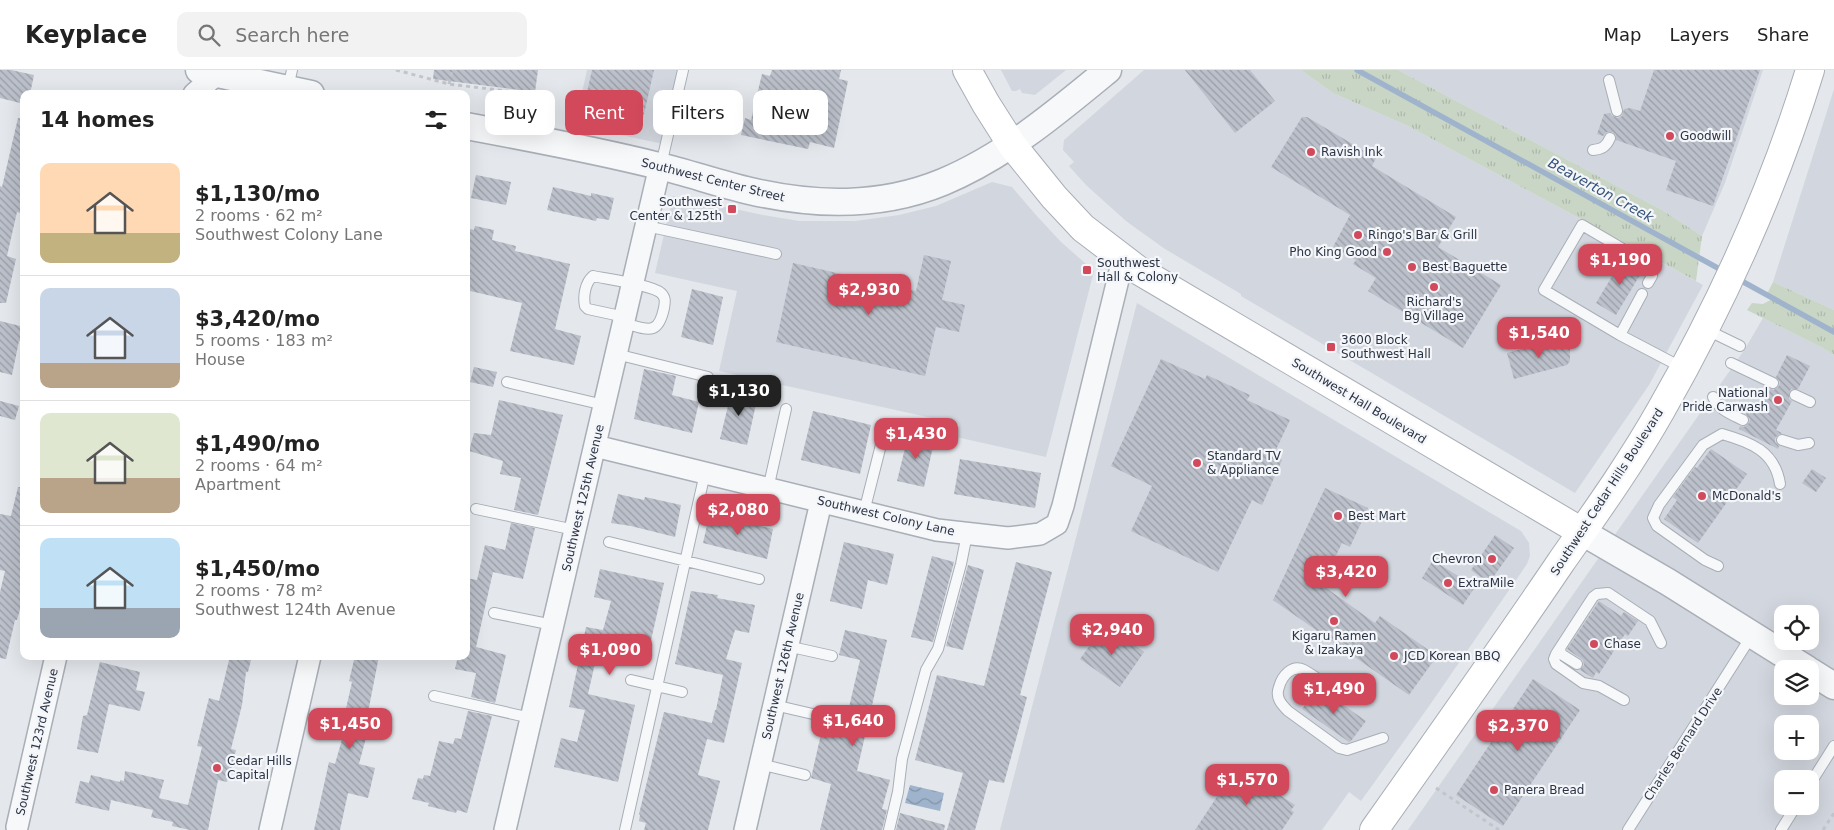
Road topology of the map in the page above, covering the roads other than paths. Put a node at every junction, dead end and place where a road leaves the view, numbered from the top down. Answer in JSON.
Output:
{"nodes":[{"id":1,"x":683,"y":70,"type":"edge"},
{"id":2,"x":967,"y":70,"type":"edge"},
{"id":3,"x":1108,"y":70,"type":"edge"},
{"id":4,"x":1810,"y":70,"type":"edge"},
{"id":5,"x":208,"y":72,"type":"edge"},
{"id":6,"x":1610,"y":80,"type":"dead end"},
{"id":7,"x":297,"y":84,"type":"edge"},
{"id":8,"x":197,"y":90,"type":"edge"},
{"id":9,"x":1617,"y":111,"type":"dead end"},
{"id":10,"x":470,"y":127,"type":"edge"},
{"id":11,"x":1610,"y":138,"type":"dead end"},
{"id":12,"x":1012,"y":145,"type":"junction"},
{"id":13,"x":1593,"y":150,"type":"dead end"},
{"id":14,"x":660,"y":166,"type":"junction"},
{"id":15,"x":646,"y":226,"type":"junction"},
{"id":16,"x":776,"y":254,"type":"dead end"},
{"id":17,"x":1123,"y":259,"type":"junction"},
{"id":18,"x":632,"y":283,"type":"junction"},
{"id":19,"x":1648,"y":283,"type":"dead end"},
{"id":20,"x":1642,"y":294,"type":"dead end"},
{"id":21,"x":624,"y":320,"type":"junction"},
{"id":22,"x":1704,"y":328,"type":"junction"},
{"id":23,"x":1620,"y":335,"type":"junction"},
{"id":24,"x":1740,"y":346,"type":"dead end"},
{"id":25,"x":616,"y":354,"type":"junction"},
{"id":26,"x":1731,"y":363,"type":"dead end"},
{"id":27,"x":1684,"y":368,"type":"junction"},
{"id":28,"x":708,"y":376,"type":"dead end"},
{"id":29,"x":506,"y":382,"type":"dead end"},
{"id":30,"x":1773,"y":383,"type":"dead end"},
{"id":31,"x":1795,"y":394,"type":"dead end"},
{"id":32,"x":1713,"y":397,"type":"dead end"},
{"id":33,"x":1810,"y":402,"type":"dead end"},
{"id":34,"x":604,"y":405,"type":"junction"},
{"id":35,"x":786,"y":409,"type":"dead end"},
{"id":36,"x":1743,"y":420,"type":"dead end"},
{"id":37,"x":885,"y":429,"type":"dead end"},
{"id":38,"x":1782,"y":440,"type":"dead end"},
{"id":39,"x":1809,"y":443,"type":"dead end"},
{"id":40,"x":595,"y":446,"type":"junction"},
{"id":41,"x":705,"y":473,"type":"junction"},
{"id":42,"x":1780,"y":484,"type":"dead end"},
{"id":43,"x":768,"y":489,"type":"junction"},
{"id":44,"x":821,"y":502,"type":"junction"},
{"id":45,"x":476,"y":509,"type":"dead end"},
{"id":46,"x":864,"y":512,"type":"junction"},
{"id":47,"x":575,"y":530,"type":"junction"},
{"id":48,"x":1582,"y":532,"type":"junction"},
{"id":49,"x":967,"y":534,"type":"junction"},
{"id":50,"x":609,"y":542,"type":"dead end"},
{"id":51,"x":685,"y":560,"type":"junction"},
{"id":52,"x":1718,"y":566,"type":"dead end"},
{"id":53,"x":759,"y":579,"type":"dead end"},
{"id":54,"x":494,"y":613,"type":"dead end"},
{"id":55,"x":553,"y":625,"type":"junction"},
{"id":56,"x":1752,"y":634,"type":"junction"},
{"id":57,"x":1661,"y":643,"type":"dead end"},
{"id":58,"x":787,"y":646,"type":"junction"},
{"id":59,"x":1560,"y":648,"type":"junction"},
{"id":60,"x":832,"y":656,"type":"dead end"},
{"id":61,"x":55,"y":660,"type":"edge"},
{"id":62,"x":309,"y":660,"type":"edge"},
{"id":63,"x":1793,"y":660,"type":"edge"},
{"id":64,"x":1577,"y":664,"type":"dead end"},
{"id":65,"x":1594,"y":676,"type":"dead end"},
{"id":66,"x":1819,"y":677,"type":"edge"},
{"id":67,"x":631,"y":680,"type":"dead end"},
{"id":68,"x":1341,"y":684,"type":"dead end"},
{"id":69,"x":657,"y":686,"type":"junction"},
{"id":70,"x":1599,"y":686,"type":"junction"},
{"id":71,"x":1834,"y":686,"type":"edge"},
{"id":72,"x":682,"y":692,"type":"dead end"},
{"id":73,"x":434,"y":696,"type":"dead end"},
{"id":74,"x":1624,"y":700,"type":"dead end"},
{"id":75,"x":774,"y":705,"type":"junction"},
{"id":76,"x":817,"y":715,"type":"dead end"},
{"id":77,"x":531,"y":718,"type":"junction"},
{"id":78,"x":1383,"y":738,"type":"dead end"},
{"id":79,"x":1834,"y":746,"type":"edge"},
{"id":80,"x":760,"y":764,"type":"junction"},
{"id":81,"x":1819,"y":770,"type":"edge"},
{"id":82,"x":805,"y":775,"type":"dead end"},
{"id":83,"x":1790,"y":815,"type":"edge"},
{"id":84,"x":16,"y":827,"type":"edge"},
{"id":85,"x":270,"y":830,"type":"edge"},
{"id":86,"x":505,"y":830,"type":"edge"},
{"id":87,"x":625,"y":830,"type":"edge"},
{"id":88,"x":745,"y":830,"type":"edge"},
{"id":89,"x":889,"y":830,"type":"edge"},
{"id":90,"x":1374,"y":830,"type":"edge"},
{"id":91,"x":1628,"y":830,"type":"edge"},
{"id":92,"x":1781,"y":830,"type":"edge"}],
"edges":[{"from":1,"to":14,"type":"lane"},
{"from":2,"to":12,"type":"main road","name":"Southwest Hall Boulevard"},
{"from":3,"to":12,"type":"street","name":"Southwest Center Street"},
{"from":4,"to":22,"type":"main road","name":"Southwest Cedar Hills Boulevard"},
{"from":5,"to":7,"type":"street"},
{"from":5,"to":8,"type":"street"},
{"from":6,"to":9,"type":"lane"},
{"from":10,"to":14,"type":"street","name":"Southwest Center Street"},
{"from":11,"to":13,"type":"lane"},
{"from":12,"to":14,"type":"street","name":"Southwest Center Street"},
{"from":12,"to":17,"type":"main road","name":"Southwest Hall Boulevard"},
{"from":14,"to":15,"type":"street","name":"Southwest 125th Avenue"},
{"from":15,"to":16,"type":"lane"},
{"from":15,"to":18,"type":"street","name":"Southwest 125th Avenue"},
{"from":17,"to":48,"type":"main road","name":"Southwest Hall Boulevard"},
{"from":17,"to":49,"type":"street","name":"Southwest Colony Lane"},
{"from":18,"to":21,"type":"street","name":"Southwest 125th Avenue"},
{"from":18,"to":21,"type":"lane"},
{"from":18,"to":21,"type":"lane"},
{"from":19,"to":23,"type":"lane"},
{"from":20,"to":23,"type":"lane"},
{"from":21,"to":25,"type":"street","name":"Southwest 125th Avenue"},
{"from":22,"to":24,"type":"lane"},
{"from":22,"to":27,"type":"main road","name":"Southwest Cedar Hills Boulevard"},
{"from":23,"to":27,"type":"lane"},
{"from":25,"to":28,"type":"lane"},
{"from":25,"to":34,"type":"street","name":"Southwest 125th Avenue"},
{"from":26,"to":30,"type":"lane"},
{"from":27,"to":48,"type":"main road","name":"Southwest Cedar Hills Boulevard"},
{"from":29,"to":34,"type":"lane"},
{"from":31,"to":33,"type":"lane"},
{"from":32,"to":36,"type":"lane"},
{"from":34,"to":40,"type":"street","name":"Southwest 125th Avenue"},
{"from":35,"to":43,"type":"lane"},
{"from":37,"to":46,"type":"lane"},
{"from":38,"to":39,"type":"lane"},
{"from":40,"to":41,"type":"street","name":"Southwest Colony Lane"},
{"from":40,"to":47,"type":"street","name":"Southwest 125th Avenue"},
{"from":41,"to":43,"type":"street","name":"Southwest Colony Lane"},
{"from":41,"to":51,"type":"lane"},
{"from":42,"to":52,"type":"lane"},
{"from":43,"to":44,"type":"street","name":"Southwest Colony Lane"},
{"from":44,"to":46,"type":"street","name":"Southwest Colony Lane"},
{"from":44,"to":58,"type":"street","name":"Southwest 126th Avenue"},
{"from":45,"to":47,"type":"lane"},
{"from":46,"to":49,"type":"street","name":"Southwest Colony Lane"},
{"from":47,"to":55,"type":"street","name":"Southwest 125th Avenue"},
{"from":48,"to":56,"type":"street","name":"Southwest Hall Boulevard"},
{"from":48,"to":90,"type":"main road","name":"Southwest Cedar Hills Boulevard"},
{"from":49,"to":89,"type":"lane"},
{"from":50,"to":51,"type":"lane"},
{"from":51,"to":53,"type":"lane"},
{"from":51,"to":69,"type":"lane"},
{"from":54,"to":55,"type":"lane"},
{"from":55,"to":77,"type":"street","name":"Southwest 125th Avenue"},
{"from":56,"to":63,"type":"street","name":"Southwest Hall Boulevard"},
{"from":56,"to":91,"type":"lane","name":"Charles Bernard Drive"},
{"from":57,"to":59,"type":"lane"},
{"from":58,"to":60,"type":"lane"},
{"from":58,"to":75,"type":"street","name":"Southwest 126th Avenue"},
{"from":59,"to":64,"type":"lane"},
{"from":59,"to":70,"type":"lane"},
{"from":61,"to":84,"type":"street","name":"Southwest 123rd Avenue"},
{"from":62,"to":85,"type":"street"},
{"from":65,"to":70,"type":"lane"},
{"from":66,"to":71,"type":"street"},
{"from":67,"to":69,"type":"lane"},
{"from":68,"to":78,"type":"lane"},
{"from":69,"to":72,"type":"lane"},
{"from":69,"to":87,"type":"lane"},
{"from":70,"to":74,"type":"lane"},
{"from":73,"to":77,"type":"lane"},
{"from":75,"to":76,"type":"lane"},
{"from":75,"to":80,"type":"street","name":"Southwest 126th Avenue"},
{"from":77,"to":86,"type":"street","name":"Southwest 125th Avenue"},
{"from":79,"to":81,"type":"lane"},
{"from":80,"to":82,"type":"lane"},
{"from":80,"to":88,"type":"street","name":"Southwest 126th Avenue"},
{"from":83,"to":92,"type":"lane"}]}
